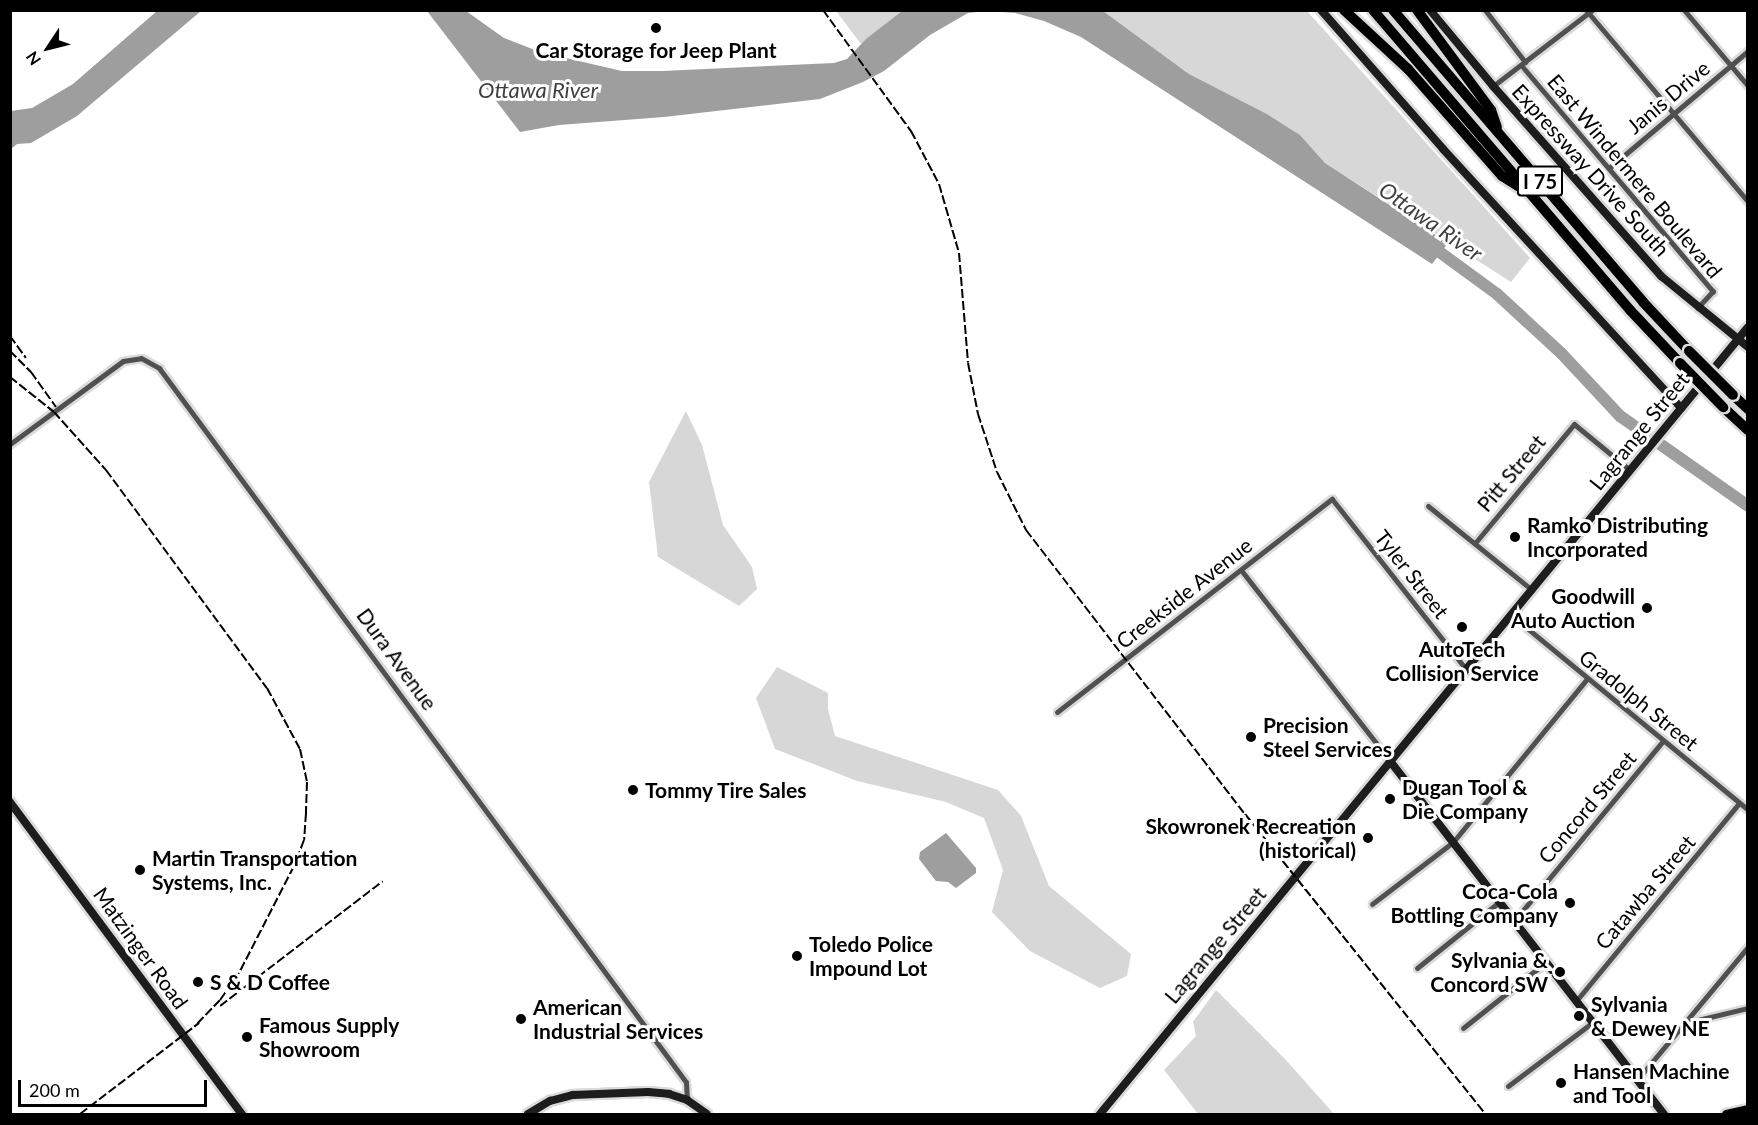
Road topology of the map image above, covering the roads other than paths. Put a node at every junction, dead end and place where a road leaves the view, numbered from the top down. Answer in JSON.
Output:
{"nodes":[{"id":1,"x":1321,"y":10,"type":"edge"},
{"id":2,"x":1344,"y":10,"type":"edge"},
{"id":3,"x":1373,"y":10,"type":"edge"},
{"id":4,"x":1393,"y":10,"type":"edge"},
{"id":5,"x":1417,"y":10,"type":"edge"},
{"id":6,"x":1430,"y":10,"type":"edge"},
{"id":7,"x":1485,"y":10,"type":"edge"},
{"id":8,"x":1684,"y":10,"type":"edge"},
{"id":9,"x":1589,"y":11,"type":"edge"},
{"id":10,"x":1748,"y":51,"type":"edge"},
{"id":11,"x":1523,"y":63,"type":"junction"},
{"id":12,"x":1730,"y":65,"type":"junction"},
{"id":13,"x":1493,"y":86,"type":"junction"},
{"id":14,"x":1748,"y":86,"type":"edge"},
{"id":15,"x":1673,"y":114,"type":"junction"},
{"id":16,"x":1499,"y":133,"type":"junction"},
{"id":17,"x":1609,"y":168,"type":"junction"},
{"id":18,"x":1532,"y":196,"type":"junction"},
{"id":19,"x":1748,"y":202,"type":"edge"},
{"id":20,"x":1697,"y":308,"type":"junction"},
{"id":21,"x":1748,"y":327,"type":"edge"},
{"id":22,"x":1737,"y":340,"type":"junction"},
{"id":23,"x":1748,"y":347,"type":"edge"},
{"id":24,"x":1681,"y":408,"type":"junction"},
{"id":25,"x":1748,"y":409,"type":"edge"},
{"id":26,"x":1748,"y":430,"type":"edge"},
{"id":27,"x":10,"y":444,"type":"edge"},
{"id":28,"x":1630,"y":470,"type":"junction"},
{"id":29,"x":1332,"y":499,"type":"joint"},
{"id":30,"x":1428,"y":506,"type":"dead end"},
{"id":31,"x":1475,"y":543,"type":"junction"},
{"id":32,"x":1241,"y":570,"type":"junction"},
{"id":33,"x":1532,"y":590,"type":"junction"},
{"id":34,"x":1511,"y":615,"type":"junction"},
{"id":35,"x":1466,"y":669,"type":"junction"},
{"id":36,"x":1587,"y":679,"type":"junction"},
{"id":37,"x":1057,"y":712,"type":"dead end"},
{"id":38,"x":1663,"y":741,"type":"junction"},
{"id":39,"x":1390,"y":762,"type":"junction"},
{"id":40,"x":10,"y":802,"type":"edge"},
{"id":41,"x":1739,"y":803,"type":"junction"},
{"id":42,"x":1748,"y":810,"type":"edge"},
{"id":43,"x":1453,"y":842,"type":"junction"},
{"id":44,"x":1499,"y":902,"type":"junction"},
{"id":45,"x":1372,"y":904,"type":"dead end"},
{"id":46,"x":1514,"y":921,"type":"junction"},
{"id":47,"x":1748,"y":947,"type":"edge"},
{"id":48,"x":1546,"y":963,"type":"junction"},
{"id":49,"x":1417,"y":968,"type":"dead end"},
{"id":50,"x":1576,"y":1001,"type":"junction"},
{"id":51,"x":1748,"y":1008,"type":"edge"},
{"id":52,"x":1593,"y":1022,"type":"junction"},
{"id":53,"x":1685,"y":1023,"type":"junction"},
{"id":54,"x":1463,"y":1028,"type":"dead end"},
{"id":55,"x":1637,"y":1080,"type":"junction"},
{"id":56,"x":1508,"y":1086,"type":"dead end"},
{"id":57,"x":687,"y":1100,"type":"junction"},
{"id":58,"x":1748,"y":1109,"type":"edge"},
{"id":59,"x":242,"y":1114,"type":"edge"},
{"id":60,"x":528,"y":1114,"type":"edge"},
{"id":61,"x":707,"y":1114,"type":"edge"},
{"id":62,"x":1100,"y":1114,"type":"edge"},
{"id":63,"x":1664,"y":1114,"type":"edge"},
{"id":64,"x":1726,"y":1114,"type":"edge"}],
"edges":[{"from":1,"to":24,"type":"street"},
{"from":2,"to":18,"type":"highway"},
{"from":3,"to":18,"type":"highway","number":"I 75"},
{"from":4,"to":16,"type":"highway","number":"I 75"},
{"from":5,"to":16,"type":"highway"},
{"from":6,"to":13,"type":"street","name":"Expressway Drive South"},
{"from":7,"to":11,"type":"street","name":"East Windermere Boulevard"},
{"from":8,"to":12,"type":"street"},
{"from":9,"to":11,"type":"street"},
{"from":9,"to":15,"type":"street"},
{"from":10,"to":12,"type":"street","name":"Janis Drive"},
{"from":11,"to":13,"type":"street"},
{"from":11,"to":17,"type":"street","name":"East Windermere Boulevard"},
{"from":12,"to":14,"type":"street"},
{"from":12,"to":15,"type":"street","name":"Janis Drive"},
{"from":13,"to":20,"type":"street","name":"Expressway Drive South"},
{"from":15,"to":17,"type":"street","name":"Janis Drive"},
{"from":15,"to":19,"type":"street"},
{"from":16,"to":25,"type":"highway","number":"I 75","bridge":true},
{"from":17,"to":20,"type":"street","name":"East Windermere Boulevard"},
{"from":18,"to":26,"type":"highway","number":"I 75","bridge":true},
{"from":20,"to":22,"type":"street","name":"Expressway Drive South"},
{"from":21,"to":22,"type":"street","name":"Lagrange Street"},
{"from":22,"to":23,"type":"street","name":"Expressway Drive South"},
{"from":22,"to":24,"type":"street","name":"Lagrange Street"},
{"from":24,"to":28,"type":"street","name":"Lagrange Street"},
{"from":27,"to":57,"type":"street","name":"Dura Avenue"},
{"from":28,"to":31,"type":"street","name":"Pitt Street"},
{"from":28,"to":33,"type":"street","name":"Lagrange Street"},
{"from":29,"to":32,"type":"street","name":"Creekside Avenue"},
{"from":29,"to":35,"type":"street","name":"Tyler Street"},
{"from":30,"to":31,"type":"street"},
{"from":31,"to":33,"type":"street"},
{"from":32,"to":37,"type":"street","name":"Creekside Avenue"},
{"from":32,"to":39,"type":"street"},
{"from":33,"to":34,"type":"street","name":"Lagrange Street"},
{"from":34,"to":35,"type":"street","name":"Lagrange Street"},
{"from":34,"to":36,"type":"street","name":"Gradolph Street"},
{"from":35,"to":39,"type":"street","name":"Lagrange Street"},
{"from":36,"to":38,"type":"street","name":"Gradolph Street"},
{"from":36,"to":43,"type":"street"},
{"from":38,"to":41,"type":"street","name":"Gradolph Street"},
{"from":38,"to":46,"type":"street","name":"Concord Street"},
{"from":39,"to":43,"type":"street"},
{"from":39,"to":62,"type":"street","name":"Lagrange Street"},
{"from":40,"to":59,"type":"street","name":"Matzinger Road"},
{"from":41,"to":42,"type":"street","name":"Gradolph Street"},
{"from":41,"to":50,"type":"street","name":"Catawba Street"},
{"from":43,"to":44,"type":"street"},
{"from":43,"to":45,"type":"street"},
{"from":44,"to":46,"type":"street"},
{"from":44,"to":49,"type":"street"},
{"from":46,"to":48,"type":"street"},
{"from":47,"to":53,"type":"street"},
{"from":48,"to":50,"type":"street"},
{"from":48,"to":54,"type":"street"},
{"from":50,"to":52,"type":"street"},
{"from":51,"to":53,"type":"street"},
{"from":52,"to":55,"type":"street"},
{"from":52,"to":56,"type":"street"},
{"from":53,"to":55,"type":"street"},
{"from":55,"to":63,"type":"street"},
{"from":57,"to":60,"type":"street"},
{"from":57,"to":61,"type":"street"},
{"from":58,"to":64,"type":"main road"}]}
